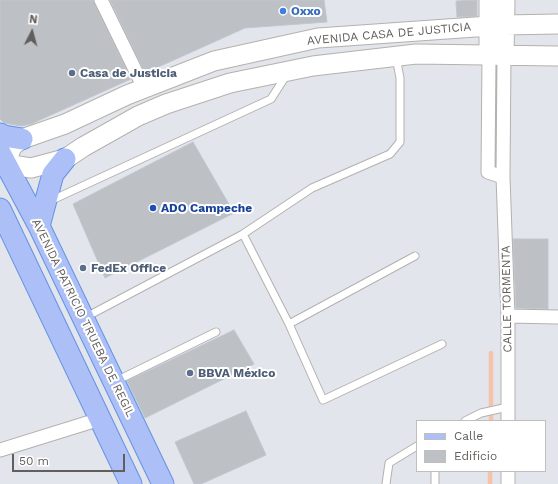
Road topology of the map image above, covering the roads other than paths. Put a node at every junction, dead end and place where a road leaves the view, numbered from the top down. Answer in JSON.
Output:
{"nodes":[{"id":1,"x":101,"y":0,"type":"edge"},
{"id":2,"x":489,"y":0,"type":"edge"},
{"id":3,"x":504,"y":0,"type":"edge"},
{"id":4,"x":558,"y":24,"type":"edge"},
{"id":5,"x":497,"y":25,"type":"junction"},
{"id":6,"x":396,"y":56,"type":"junction"},
{"id":7,"x":496,"y":56,"type":"junction"},
{"id":8,"x":558,"y":56,"type":"edge"},
{"id":9,"x":289,"y":71,"type":"junction"},
{"id":10,"x":136,"y":91,"type":"junction"},
{"id":11,"x":138,"y":116,"type":"junction"},
{"id":12,"x":0,"y":134,"type":"edge"},
{"id":13,"x":22,"y":139,"type":"junction"},
{"id":14,"x":65,"y":159,"type":"junction"},
{"id":15,"x":2,"y":164,"type":"edge"},
{"id":16,"x":46,"y":203,"type":"junction"},
{"id":17,"x":0,"y":208,"type":"edge"},
{"id":18,"x":40,"y":226,"type":"junction"},
{"id":19,"x":243,"y":234,"type":"junction"},
{"id":20,"x":415,"y":256,"type":"dead end"},
{"id":21,"x":508,"y":316,"type":"junction"},
{"id":22,"x":558,"y":317,"type":"edge"},
{"id":23,"x":84,"y":319,"type":"junction"},
{"id":24,"x":290,"y":324,"type":"junction"},
{"id":25,"x":216,"y":332,"type":"dead end"},
{"id":26,"x":442,"y":344,"type":"dead end"},
{"id":27,"x":114,"y":382,"type":"junction"},
{"id":28,"x":508,"y":407,"type":"junction"},
{"id":29,"x":100,"y":419,"type":"junction"},
{"id":30,"x":467,"y":420,"type":"edge"},
{"id":31,"x":508,"y":420,"type":"edge"},
{"id":32,"x":416,"y":447,"type":"edge"},
{"id":33,"x":0,"y":450,"type":"edge"},
{"id":34,"x":435,"y":472,"type":"edge"},
{"id":35,"x":508,"y":472,"type":"edge"},
{"id":36,"x":131,"y":484,"type":"edge"},
{"id":37,"x":163,"y":484,"type":"edge"},
{"id":38,"x":386,"y":484,"type":"edge"},
{"id":39,"x":435,"y":484,"type":"edge"},
{"id":40,"x":508,"y":484,"type":"edge"}],
"edges":[{"from":1,"to":10,"type":"street"},
{"from":2,"to":5,"type":"street"},
{"from":3,"to":5,"type":"street"},
{"from":4,"to":5,"type":"street","name":"AVENIDA CASA DE JUSTICIA"},
{"from":5,"to":7,"type":"street"},
{"from":5,"to":10,"type":"street","name":"AVENIDA CASA DE JUSTICIA"},
{"from":6,"to":7,"type":"street","name":"AVENIDA CASA DE JUSTICIA"},
{"from":6,"to":9,"type":"street","name":"AVENIDA CASA DE JUSTICIA"},
{"from":6,"to":19,"type":"lane"},
{"from":7,"to":8,"type":"street","name":"AVENIDA CASA DE JUSTICIA"},
{"from":7,"to":21,"type":"street","name":"CALLE TORMENTA"},
{"from":9,"to":11,"type":"street","name":"AVENIDA CASA DE JUSTICIA"},
{"from":9,"to":16,"type":"lane"},
{"from":10,"to":11,"type":"street"},
{"from":10,"to":13,"type":"street","name":"AVENIDA CASA DE JUSTICIA"},
{"from":11,"to":14,"type":"street","name":"AVENIDA CASA DE JUSTICIA"},
{"from":12,"to":13,"type":"main road"},
{"from":13,"to":15,"type":"street"},
{"from":14,"to":15,"type":"street","name":"AVENIDA CASA DE JUSTICIA"},
{"from":14,"to":16,"type":"main road"},
{"from":15,"to":18,"type":"main road","name":"AVENIDA PATRICIO TRUEBA DE REGIL"},
{"from":16,"to":18,"type":"main road"},
{"from":17,"to":29,"type":"main road"},
{"from":18,"to":23,"type":"main road","name":"AVENIDA PATRICIO TRUEBA DE REGIL"},
{"from":19,"to":23,"type":"lane"},
{"from":19,"to":24,"type":"lane"},
{"from":20,"to":24,"type":"lane"},
{"from":21,"to":22,"type":"street"},
{"from":21,"to":28,"type":"street","name":"CALLE TORMENTA"},
{"from":23,"to":27,"type":"main road","name":"AVENIDA PATRICIO TRUEBA DE REGIL"},
{"from":24,"to":26,"type":"lane"},
{"from":25,"to":27,"type":"lane"},
{"from":27,"to":37,"type":"main road","name":"AVENIDA PATRICIO TRUEBA DE REGIL"},
{"from":28,"to":30,"type":"lane"},
{"from":28,"to":31,"type":"street","name":"CALLE TORMENTA"},
{"from":29,"to":33,"type":"street"},
{"from":29,"to":36,"type":"main road"},
{"from":32,"to":38,"type":"lane"},
{"from":34,"to":39,"type":"lane"},
{"from":35,"to":40,"type":"street"}]}
